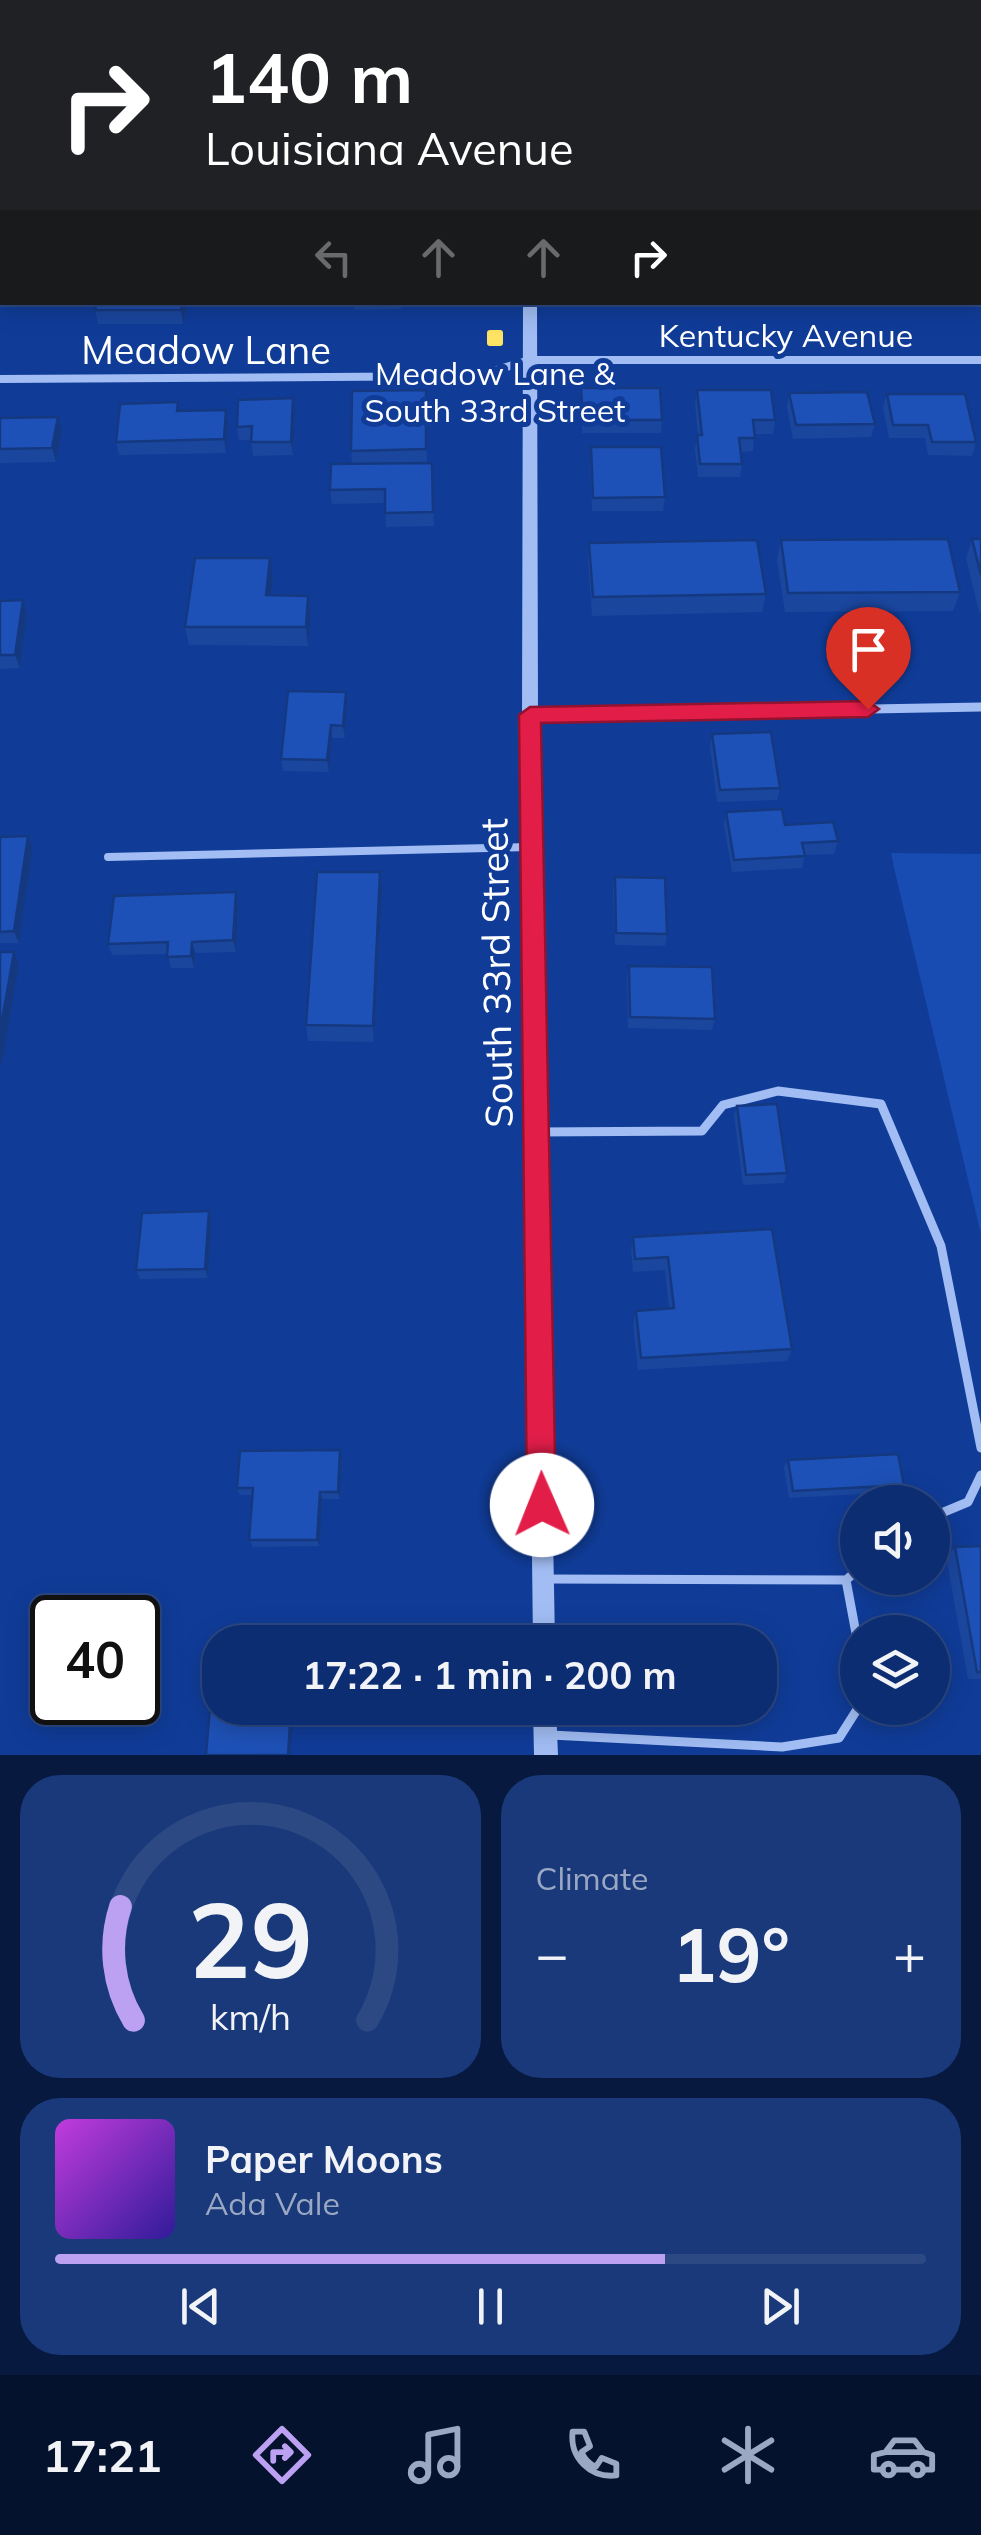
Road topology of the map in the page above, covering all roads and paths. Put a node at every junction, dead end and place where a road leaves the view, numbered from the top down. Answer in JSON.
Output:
{"nodes":[{"id":1,"x":530,"y":305,"type":"edge"},
{"id":2,"x":530,"y":360,"type":"junction"},
{"id":3,"x":981,"y":360,"type":"edge"},
{"id":4,"x":0,"y":379,"type":"edge"},
{"id":5,"x":981,"y":707,"type":"edge"},
{"id":6,"x":530,"y":715,"type":"junction"},
{"id":7,"x":532,"y":847,"type":"junction"},
{"id":8,"x":108,"y":857,"type":"dead end"},
{"id":9,"x":536,"y":1132,"type":"junction"},
{"id":10,"x":981,"y":1448,"type":"edge"},
{"id":11,"x":981,"y":1475,"type":"edge"},
{"id":12,"x":950,"y":1510,"type":"edge"},
{"id":13,"x":542,"y":1579,"type":"junction"},
{"id":14,"x":840,"y":1580,"type":"edge"},
{"id":15,"x":543,"y":1625,"type":"edge"},
{"id":16,"x":847,"y":1725,"type":"edge"},
{"id":17,"x":546,"y":1745,"type":"edge"}],
"edges":[{"from":1,"to":2,"type":"street","name":"South 33rd Street"},
{"from":2,"to":3,"type":"street","name":"Kentucky Avenue"},
{"from":2,"to":4,"type":"street","name":"Meadow Lane"},
{"from":2,"to":6,"type":"street","name":"South 33rd Street"},
{"from":5,"to":6,"type":"street"},
{"from":6,"to":7,"type":"street","name":"South 33rd Street"},
{"from":7,"to":8,"type":"lane"},
{"from":7,"to":9,"type":"street","name":"South 33rd Street"},
{"from":9,"to":10,"type":"lane"},
{"from":9,"to":13,"type":"street","name":"South 33rd Street"},
{"from":11,"to":12,"type":"lane"},
{"from":13,"to":14,"type":"lane"},
{"from":13,"to":15,"type":"street","name":"South 33rd Street"},
{"from":16,"to":17,"type":"lane"}]}
